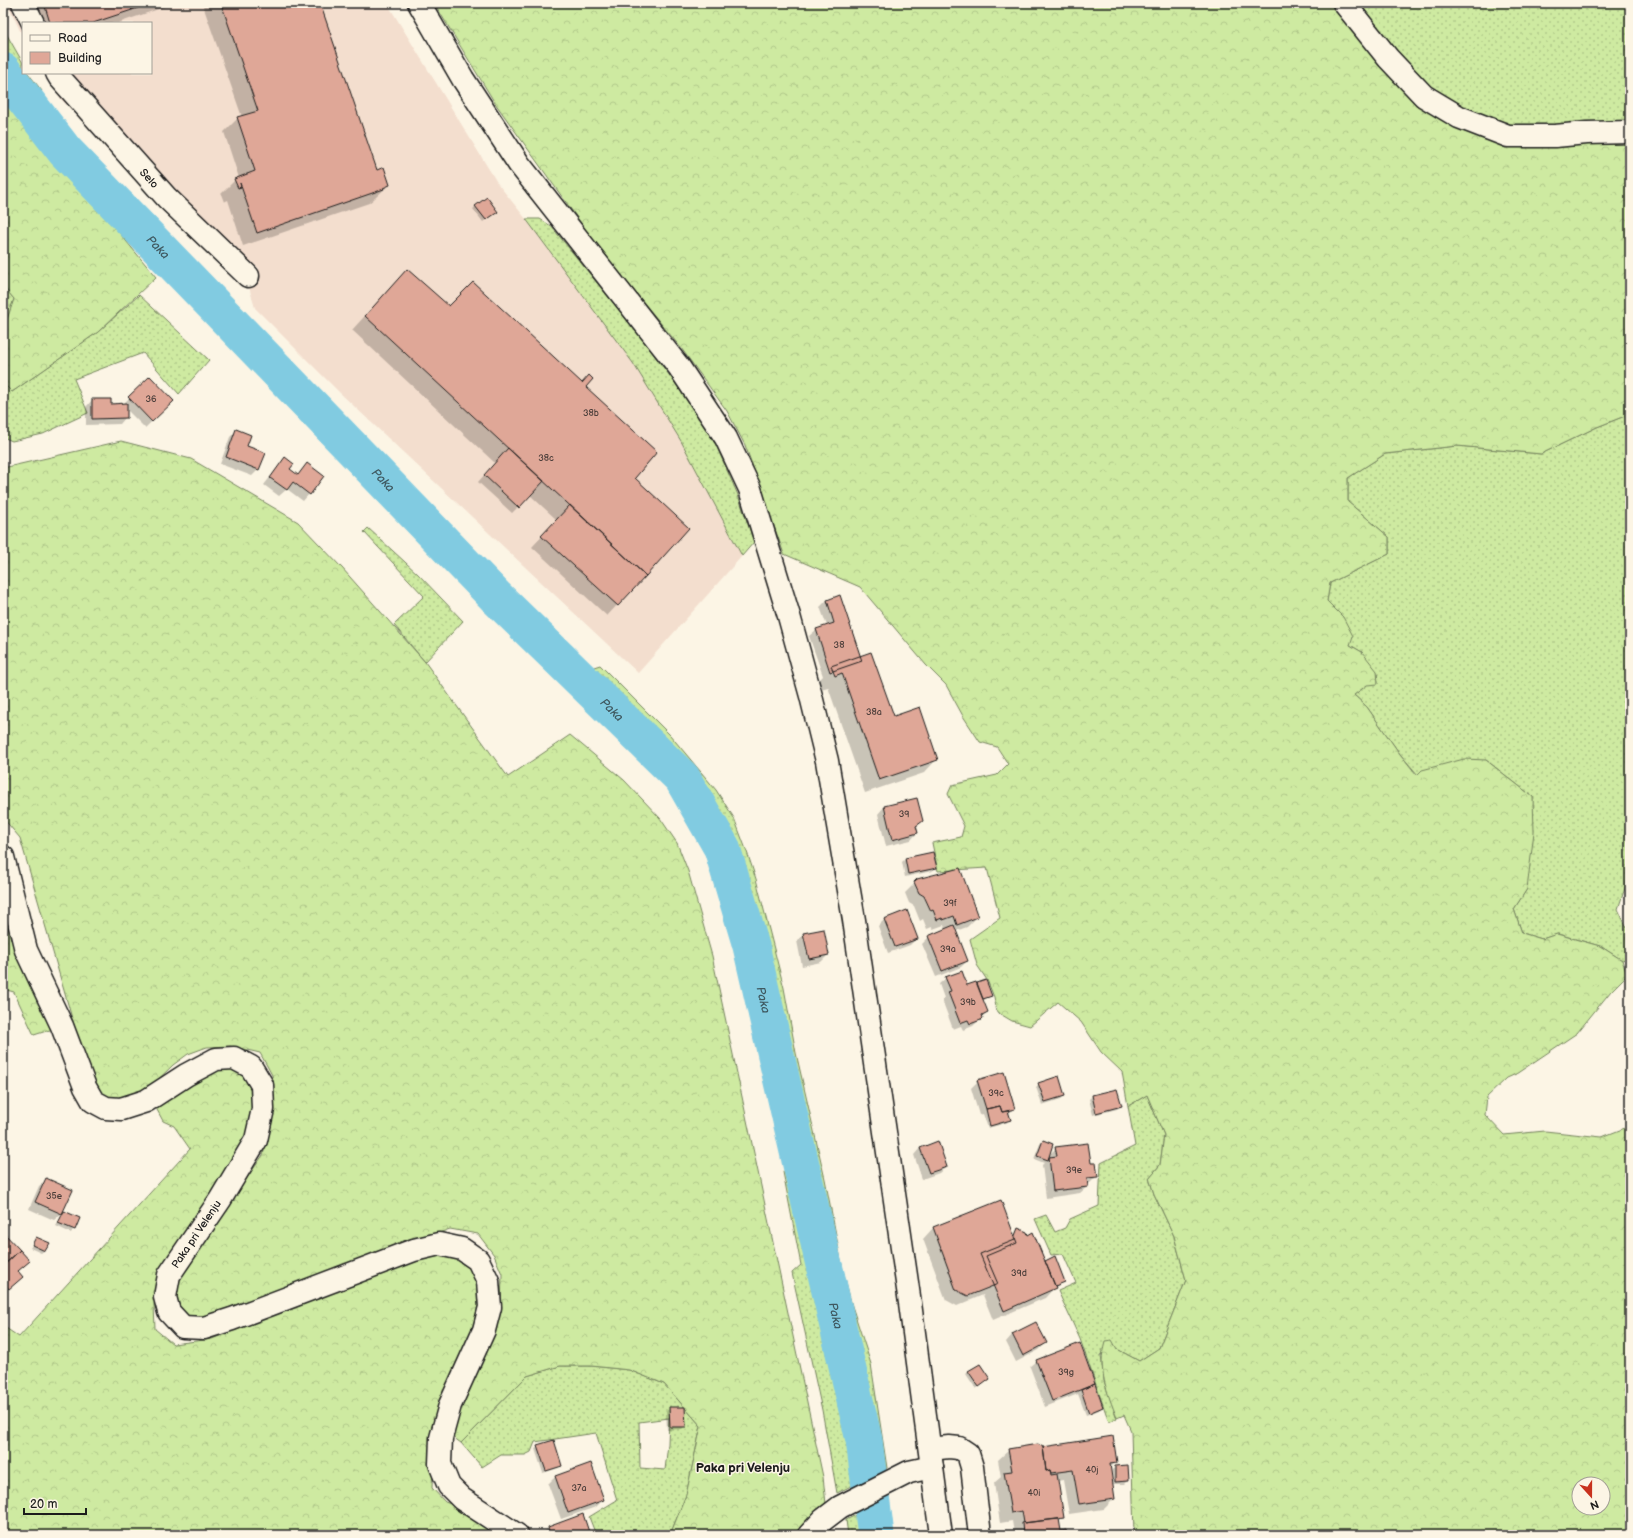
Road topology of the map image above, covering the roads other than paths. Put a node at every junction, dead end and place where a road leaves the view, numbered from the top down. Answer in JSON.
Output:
{"nodes":[{"id":1,"x":23,"y":3,"type":"edge"},
{"id":2,"x":419,"y":3,"type":"edge"},
{"id":3,"x":1344,"y":3,"type":"edge"},
{"id":4,"x":32,"y":22,"type":"edge"},
{"id":5,"x":58,"y":74,"type":"edge"},
{"id":6,"x":1630,"y":132,"type":"edge"},
{"id":7,"x":248,"y":276,"type":"dead end"},
{"id":8,"x":3,"y":857,"type":"edge"},
{"id":9,"x":931,"y":1458,"type":"junction"},
{"id":10,"x":516,"y":1535,"type":"edge"},
{"id":11,"x":809,"y":1535,"type":"edge"},
{"id":12,"x":941,"y":1535,"type":"edge"},
{"id":13,"x":980,"y":1535,"type":"edge"}],
"edges":[{"from":1,"to":4,"type":"street"},
{"from":2,"to":9,"type":"street"},
{"from":3,"to":6,"type":"street"},
{"from":5,"to":7,"type":"street","name":"Selo"},
{"from":8,"to":10,"type":"street","name":"Paka pri Velenju"},
{"from":9,"to":11,"type":"street"},
{"from":9,"to":12,"type":"street"},
{"from":9,"to":13,"type":"street"}]}
